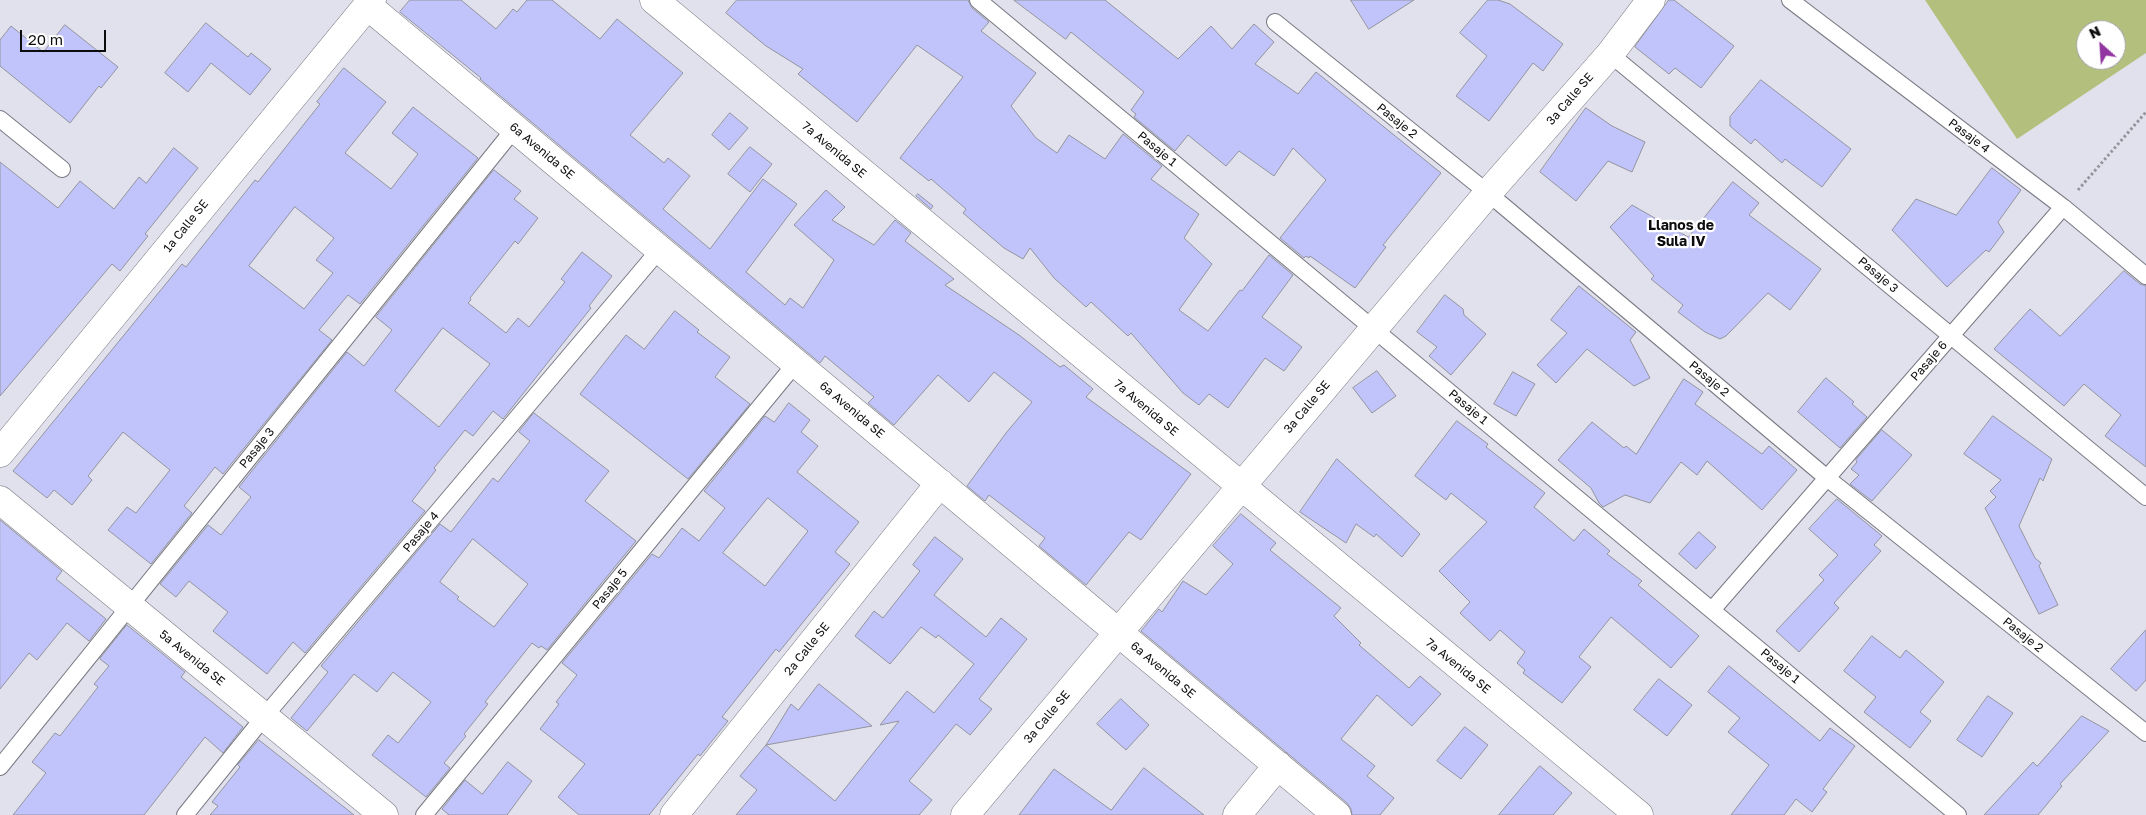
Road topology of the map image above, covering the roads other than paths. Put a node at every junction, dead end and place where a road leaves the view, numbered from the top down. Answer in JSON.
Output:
{"nodes":[{"id":1,"x":654,"y":0,"type":"edge"},
{"id":2,"x":978,"y":0,"type":"edge"},
{"id":3,"x":1651,"y":0,"type":"edge"},
{"id":4,"x":1790,"y":0,"type":"edge"},
{"id":5,"x":370,"y":3,"type":"edge"},
{"id":6,"x":1275,"y":22,"type":"dead end"},
{"id":7,"x":1610,"y":54,"type":"junction"},
{"id":8,"x":0,"y":118,"type":"edge"},
{"id":9,"x":515,"y":128,"type":"junction"},
{"id":10,"x":62,"y":169,"type":"dead end"},
{"id":11,"x":1488,"y":193,"type":"junction"},
{"id":12,"x":2063,"y":207,"type":"junction"},
{"id":13,"x":660,"y":249,"type":"junction"},
{"id":14,"x":2146,"y":276,"type":"edge"},
{"id":15,"x":1374,"y":329,"type":"junction"},
{"id":16,"x":1951,"y":336,"type":"junction"},
{"id":17,"x":796,"y":363,"type":"junction"},
{"id":18,"x":0,"y":453,"type":"edge"},
{"id":19,"x":1827,"y":478,"type":"junction"},
{"id":20,"x":940,"y":483,"type":"junction"},
{"id":21,"x":1241,"y":487,"type":"junction"},
{"id":22,"x":2146,"y":497,"type":"edge"},
{"id":23,"x":0,"y":500,"type":"edge"},
{"id":24,"x":129,"y":606,"type":"junction"},
{"id":25,"x":1712,"y":610,"type":"junction"},
{"id":26,"x":1118,"y":632,"type":"junction"},
{"id":27,"x":264,"y":717,"type":"junction"},
{"id":28,"x":2146,"y":733,"type":"edge"},
{"id":29,"x":1278,"y":765,"type":"junction"},
{"id":30,"x":0,"y":767,"type":"edge"},
{"id":31,"x":185,"y":815,"type":"edge"},
{"id":32,"x":384,"y":815,"type":"edge"},
{"id":33,"x":424,"y":815,"type":"edge"},
{"id":34,"x":674,"y":815,"type":"edge"},
{"id":35,"x":965,"y":815,"type":"edge"},
{"id":36,"x":1237,"y":815,"type":"edge"},
{"id":37,"x":1337,"y":815,"type":"edge"},
{"id":38,"x":1639,"y":815,"type":"edge"},
{"id":39,"x":1958,"y":815,"type":"edge"}],
"edges":[{"from":1,"to":21,"type":"street","name":"7a Avenida SE"},
{"from":2,"to":15,"type":"lane","name":"Pasaje 1"},
{"from":3,"to":7,"type":"street","name":"3a Calle SE"},
{"from":4,"to":12,"type":"lane","name":"Pasaje 4"},
{"from":5,"to":9,"type":"street","name":"6a Avenida SE"},
{"from":5,"to":18,"type":"street","name":"1a Calle SE"},
{"from":6,"to":11,"type":"lane","name":"Pasaje 2"},
{"from":7,"to":11,"type":"street","name":"3a Calle SE"},
{"from":7,"to":16,"type":"lane","name":"Pasaje 3"},
{"from":8,"to":10,"type":"lane"},
{"from":9,"to":13,"type":"street","name":"6a Avenida SE"},
{"from":9,"to":24,"type":"lane","name":"Pasaje 3"},
{"from":11,"to":15,"type":"street","name":"3a Calle SE"},
{"from":11,"to":19,"type":"lane","name":"Pasaje 2"},
{"from":12,"to":14,"type":"lane","name":"Pasaje 4"},
{"from":12,"to":16,"type":"lane","name":"Pasaje 6"},
{"from":13,"to":17,"type":"street","name":"6a Avenida SE"},
{"from":13,"to":27,"type":"lane","name":"Pasaje 4"},
{"from":15,"to":21,"type":"street","name":"3a Calle SE"},
{"from":15,"to":25,"type":"lane","name":"Pasaje 1"},
{"from":16,"to":19,"type":"lane","name":"Pasaje 6"},
{"from":16,"to":22,"type":"lane","name":"Pasaje 3"},
{"from":17,"to":20,"type":"street","name":"6a Avenida SE"},
{"from":17,"to":33,"type":"lane","name":"Pasaje 5"},
{"from":19,"to":25,"type":"lane","name":"Pasaje 6"},
{"from":19,"to":28,"type":"lane","name":"Pasaje 2"},
{"from":20,"to":26,"type":"street","name":"6a Avenida SE"},
{"from":20,"to":34,"type":"street","name":"2a Calle SE"},
{"from":21,"to":26,"type":"street","name":"3a Calle SE"},
{"from":21,"to":38,"type":"street","name":"7a Avenida SE"},
{"from":23,"to":24,"type":"street","name":"5a Avenida SE"},
{"from":24,"to":27,"type":"street","name":"5a Avenida SE"},
{"from":24,"to":30,"type":"lane","name":"Pasaje 3"},
{"from":25,"to":39,"type":"lane","name":"Pasaje 1"},
{"from":26,"to":29,"type":"street","name":"6a Avenida SE"},
{"from":26,"to":35,"type":"street","name":"3a Calle SE"},
{"from":27,"to":31,"type":"lane","name":"Pasaje 4"},
{"from":27,"to":32,"type":"street","name":"5a Avenida SE"},
{"from":29,"to":36,"type":"street"},
{"from":29,"to":37,"type":"street","name":"6a Avenida SE"}]}
